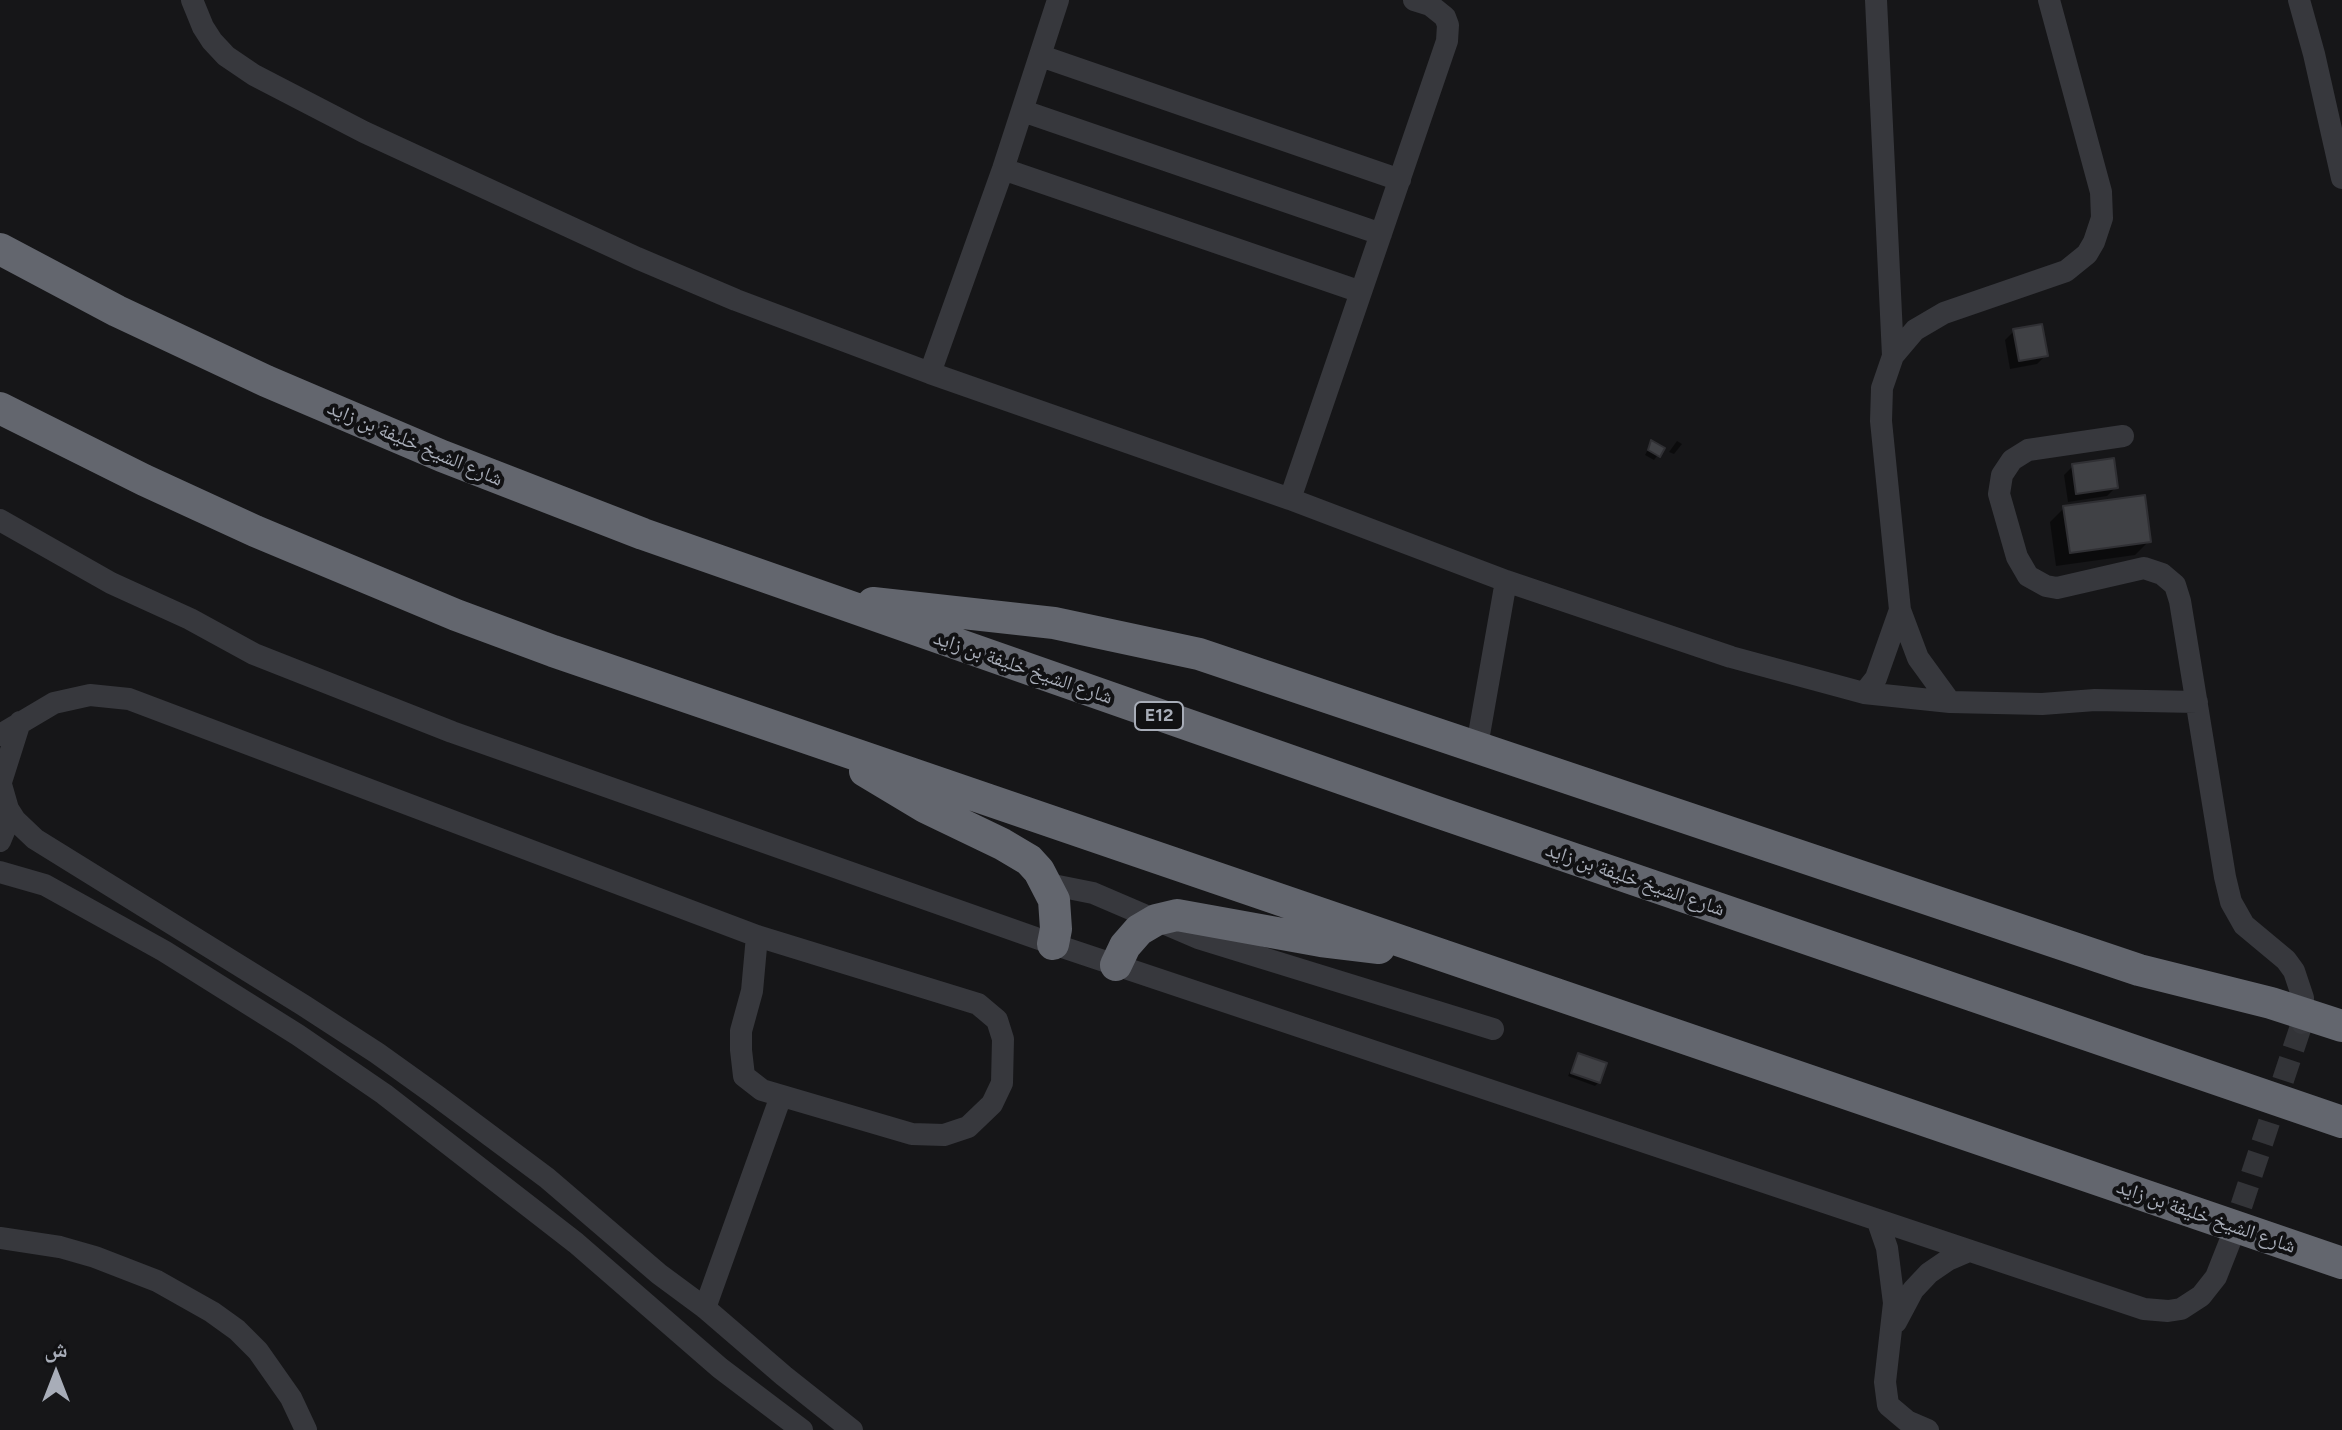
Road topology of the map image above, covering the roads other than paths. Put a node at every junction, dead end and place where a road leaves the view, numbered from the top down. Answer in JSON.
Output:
{"nodes":[{"id":1,"x":192,"y":0,"type":"edge"},
{"id":2,"x":1058,"y":0,"type":"edge"},
{"id":3,"x":1414,"y":0,"type":"edge"},
{"id":4,"x":1876,"y":0,"type":"edge"},
{"id":5,"x":2049,"y":0,"type":"edge"},
{"id":6,"x":2299,"y":0,"type":"edge"},
{"id":7,"x":1041,"y":56,"type":"junction"},
{"id":8,"x":1023,"y":111,"type":"junction"},
{"id":9,"x":1003,"y":169,"type":"junction"},
{"id":10,"x":2342,"y":178,"type":"edge"},
{"id":11,"x":1400,"y":180,"type":"junction"},
{"id":12,"x":1381,"y":234,"type":"junction"},
{"id":13,"x":0,"y":249,"type":"edge"},
{"id":14,"x":1361,"y":292,"type":"junction"},
{"id":15,"x":1893,"y":356,"type":"junction"},
{"id":16,"x":930,"y":373,"type":"junction"},
{"id":17,"x":0,"y":408,"type":"edge"},
{"id":18,"x":2123,"y":436,"type":"dead end"},
{"id":19,"x":1290,"y":499,"type":"junction"},
{"id":20,"x":0,"y":520,"type":"edge"},
{"id":21,"x":1506,"y":581,"type":"junction"},
{"id":22,"x":826,"y":599,"type":"junction"},
{"id":23,"x":1900,"y":610,"type":"junction"},
{"id":24,"x":1864,"y":693,"type":"junction"},
{"id":25,"x":1950,"y":702,"type":"junction"},
{"id":26,"x":2197,"y":702,"type":"junction"},
{"id":27,"x":20,"y":722,"type":"junction"},
{"id":28,"x":0,"y":735,"type":"edge"},
{"id":29,"x":822,"y":743,"type":"junction"},
{"id":30,"x":1477,"y":746,"type":"junction"},
{"id":31,"x":0,"y":781,"type":"edge"},
{"id":32,"x":8,"y":809,"type":"junction"},
{"id":33,"x":0,"y":841,"type":"edge"},
{"id":34,"x":0,"y":872,"type":"edge"},
{"id":35,"x":1048,"y":884,"type":"junction"},
{"id":36,"x":1156,"y":920,"type":"junction"},
{"id":37,"x":757,"y":936,"type":"junction"},
{"id":38,"x":1053,"y":944,"type":"junction"},
{"id":39,"x":1436,"y":953,"type":"junction"},
{"id":40,"x":1116,"y":965,"type":"junction"},
{"id":41,"x":2303,"y":1018,"type":"junction"},
{"id":42,"x":2342,"y":1026,"type":"edge"},
{"id":43,"x":1493,"y":1029,"type":"dead end"},
{"id":44,"x":781,"y":1096,"type":"junction"},
{"id":45,"x":2342,"y":1122,"type":"edge"},
{"id":46,"x":1878,"y":1222,"type":"junction"},
{"id":47,"x":0,"y":1238,"type":"edge"},
{"id":48,"x":2231,"y":1239,"type":"tunnel mouth"},
{"id":49,"x":1969,"y":1251,"type":"junction"},
{"id":50,"x":2342,"y":1263,"type":"edge"},
{"id":51,"x":705,"y":1308,"type":"junction"},
{"id":52,"x":1892,"y":1331,"type":"junction"},
{"id":53,"x":306,"y":1430,"type":"edge"},
{"id":54,"x":802,"y":1430,"type":"edge"},
{"id":55,"x":852,"y":1430,"type":"edge"},
{"id":56,"x":1928,"y":1430,"type":"edge"}],
"edges":[{"from":1,"to":16,"type":"street"},
{"from":2,"to":7,"type":"street"},
{"from":3,"to":11,"type":"street"},
{"from":4,"to":15,"type":"street"},
{"from":5,"to":15,"type":"street"},
{"from":6,"to":10,"type":"street"},
{"from":7,"to":8,"type":"street"},
{"from":7,"to":11,"type":"street"},
{"from":8,"to":9,"type":"street"},
{"from":8,"to":12,"type":"street"},
{"from":9,"to":14,"type":"street"},
{"from":9,"to":16,"type":"street"},
{"from":11,"to":12,"type":"street"},
{"from":12,"to":14,"type":"street"},
{"from":13,"to":22,"type":"highway","name":"شارع الشيخ خليفة بن زايد","number":"E12"},
{"from":14,"to":19,"type":"street"},
{"from":15,"to":23,"type":"street"},
{"from":16,"to":19,"type":"street"},
{"from":17,"to":29,"type":"highway","name":"شارع الشيخ خليفة بن زايد"},
{"from":18,"to":26,"type":"street"},
{"from":19,"to":21,"type":"street"},
{"from":20,"to":38,"type":"street"},
{"from":21,"to":24,"type":"street"},
{"from":21,"to":30,"type":"street"},
{"from":22,"to":30,"type":"highway"},
{"from":22,"to":45,"type":"highway","name":"شارع الشيخ خليفة بن زايد","number":"E12"},
{"from":23,"to":24,"type":"street"},
{"from":23,"to":25,"type":"street"},
{"from":24,"to":25,"type":"street"},
{"from":25,"to":26,"type":"street"},
{"from":26,"to":41,"type":"street"},
{"from":27,"to":28,"type":"street"},
{"from":27,"to":31,"type":"street"},
{"from":27,"to":37,"type":"street"},
{"from":29,"to":35,"type":"highway"},
{"from":29,"to":39,"type":"highway","name":"شارع الشيخ خليفة بن زايد"},
{"from":30,"to":41,"type":"highway"},
{"from":31,"to":32,"type":"street"},
{"from":32,"to":33,"type":"street"},
{"from":32,"to":51,"type":"street"},
{"from":34,"to":54,"type":"street"},
{"from":35,"to":36,"type":"street"},
{"from":35,"to":38,"type":"highway"},
{"from":36,"to":39,"type":"highway"},
{"from":36,"to":40,"type":"highway"},
{"from":36,"to":43,"type":"street"},
{"from":37,"to":44,"type":"street"},
{"from":37,"to":44,"type":"street"},
{"from":38,"to":40,"type":"street"},
{"from":39,"to":50,"type":"highway","name":"شارع الشيخ خليفة بن زايد"},
{"from":40,"to":46,"type":"street"},
{"from":41,"to":42,"type":"highway"},
{"from":44,"to":51,"type":"street"},
{"from":46,"to":49,"type":"street"},
{"from":46,"to":52,"type":"street"},
{"from":47,"to":53,"type":"street"},
{"from":48,"to":49,"type":"street"},
{"from":49,"to":52,"type":"street"},
{"from":51,"to":55,"type":"street"},
{"from":52,"to":56,"type":"street"}]}
